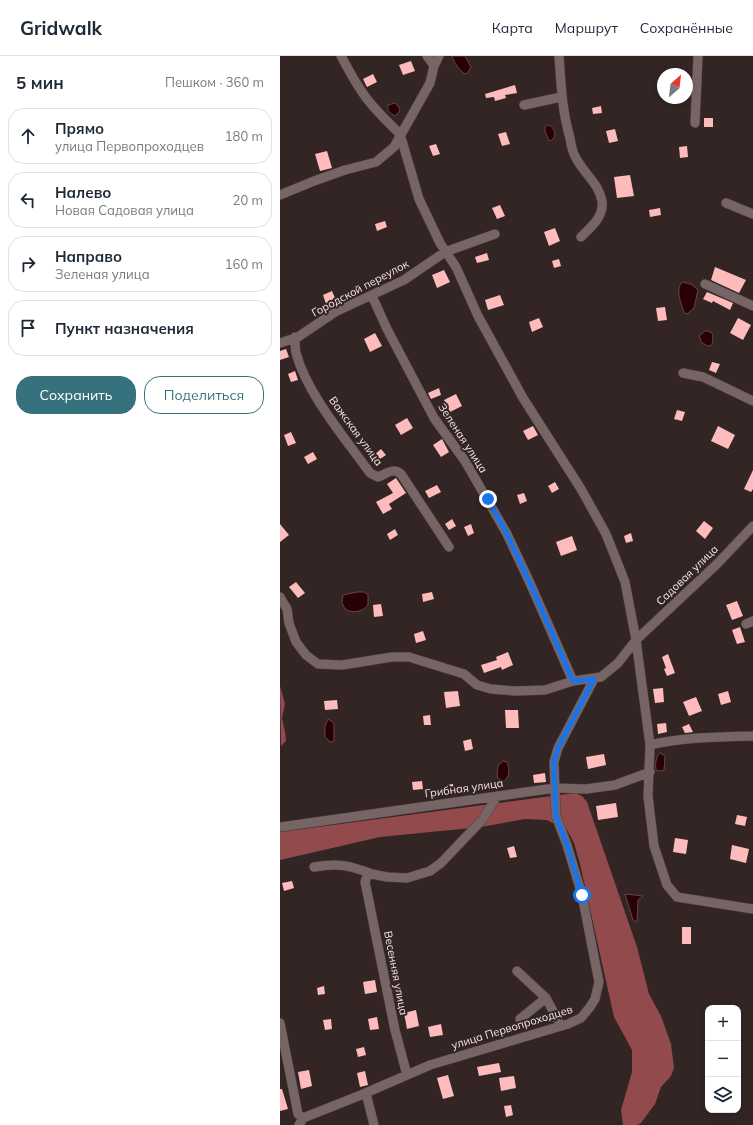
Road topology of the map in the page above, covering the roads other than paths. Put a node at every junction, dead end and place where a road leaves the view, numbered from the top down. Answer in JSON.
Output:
{"nodes":[{"id":1,"x":341,"y":56,"type":"edge"},
{"id":2,"x":427,"y":56,"type":"edge"},
{"id":3,"x":439,"y":56,"type":"edge"},
{"id":4,"x":559,"y":56,"type":"edge"},
{"id":5,"x":698,"y":56,"type":"edge"},
{"id":6,"x":434,"y":66,"type":"junction"},
{"id":7,"x":561,"y":97,"type":"junction"},
{"id":8,"x":524,"y":105,"type":"dead end"},
{"id":9,"x":695,"y":122,"type":"dead end"},
{"id":10,"x":400,"y":134,"type":"junction"},
{"id":11,"x":280,"y":195,"type":"edge"},
{"id":12,"x":726,"y":202,"type":"dead end"},
{"id":13,"x":753,"y":214,"type":"edge"},
{"id":14,"x":495,"y":234,"type":"dead end"},
{"id":15,"x":581,"y":237,"type":"dead end"},
{"id":16,"x":445,"y":252,"type":"junction"},
{"id":17,"x":705,"y":284,"type":"dead end"},
{"id":18,"x":372,"y":296,"type":"junction"},
{"id":19,"x":753,"y":306,"type":"edge"},
{"id":20,"x":295,"y":337,"type":"junction"},
{"id":21,"x":280,"y":343,"type":"edge"},
{"id":22,"x":683,"y":373,"type":"dead end"},
{"id":23,"x":753,"y":400,"type":"edge"},
{"id":24,"x":753,"y":526,"type":"edge"},
{"id":25,"x":449,"y":547,"type":"dead end"},
{"id":26,"x":280,"y":597,"type":"edge"},
{"id":27,"x":636,"y":640,"type":"junction"},
{"id":28,"x":594,"y":679,"type":"junction"},
{"id":29,"x":573,"y":681,"type":"junction"},
{"id":30,"x":753,"y":736,"type":"edge"},
{"id":31,"x":650,"y":745,"type":"junction"},
{"id":32,"x":650,"y":772,"type":"junction"},
{"id":33,"x":555,"y":788,"type":"junction"},
{"id":34,"x":498,"y":796,"type":"junction"},
{"id":35,"x":280,"y":828,"type":"edge"},
{"id":36,"x":314,"y":867,"type":"dead end"},
{"id":37,"x":369,"y":875,"type":"junction"},
{"id":38,"x":753,"y":909,"type":"edge"},
{"id":39,"x":517,"y":971,"type":"dead end"},
{"id":40,"x":546,"y":998,"type":"junction"},
{"id":41,"x":520,"y":1019,"type":"dead end"},
{"id":42,"x":280,"y":1024,"type":"edge"},
{"id":43,"x":561,"y":1026,"type":"junction"},
{"id":44,"x":407,"y":1075,"type":"junction"},
{"id":45,"x":366,"y":1093,"type":"junction"},
{"id":46,"x":300,"y":1121,"type":"edge"},
{"id":47,"x":374,"y":1125,"type":"edge"}],
"edges":[{"from":1,"to":10,"type":"street"},
{"from":2,"to":6,"type":"street"},
{"from":3,"to":6,"type":"street"},
{"from":4,"to":7,"type":"street"},
{"from":5,"to":9,"type":"street"},
{"from":6,"to":10,"type":"street"},
{"from":7,"to":8,"type":"street"},
{"from":7,"to":15,"type":"street"},
{"from":10,"to":11,"type":"street"},
{"from":10,"to":16,"type":"street"},
{"from":12,"to":13,"type":"street"},
{"from":14,"to":16,"type":"street","name":"Городской переулок"},
{"from":16,"to":18,"type":"street","name":"Городской переулок"},
{"from":16,"to":27,"type":"street"},
{"from":17,"to":19,"type":"street"},
{"from":18,"to":20,"type":"street","name":"Городской переулок"},
{"from":18,"to":29,"type":"street","name":"Зеленая улица"},
{"from":20,"to":21,"type":"street","name":"Городской переулок"},
{"from":20,"to":25,"type":"street","name":"Важская улица"},
{"from":22,"to":23,"type":"street"},
{"from":24,"to":27,"type":"street","name":"Садовая улица"},
{"from":26,"to":29,"type":"street"},
{"from":27,"to":28,"type":"street","name":"Садовая улица"},
{"from":27,"to":31,"type":"street"},
{"from":28,"to":29,"type":"street"},
{"from":28,"to":33,"type":"street","name":"улица Первопроходцев"},
{"from":30,"to":31,"type":"street"},
{"from":31,"to":32,"type":"street"},
{"from":32,"to":33,"type":"street","name":"Грибная улица"},
{"from":32,"to":38,"type":"street"},
{"from":33,"to":34,"type":"street","name":"Грибная улица"},
{"from":33,"to":43,"type":"street","name":"улица Первопроходцев"},
{"from":34,"to":35,"type":"street","name":"Грибная улица"},
{"from":34,"to":37,"type":"street"},
{"from":36,"to":37,"type":"street"},
{"from":37,"to":44,"type":"street","name":"Весенняя улица"},
{"from":39,"to":40,"type":"street"},
{"from":40,"to":41,"type":"street"},
{"from":40,"to":43,"type":"street"},
{"from":42,"to":46,"type":"street"},
{"from":43,"to":44,"type":"street","name":"улица Первопроходцев"},
{"from":44,"to":45,"type":"street","name":"улица Первопроходцев"},
{"from":45,"to":46,"type":"street","name":"улица Первопроходцев"},
{"from":45,"to":47,"type":"street"}]}
